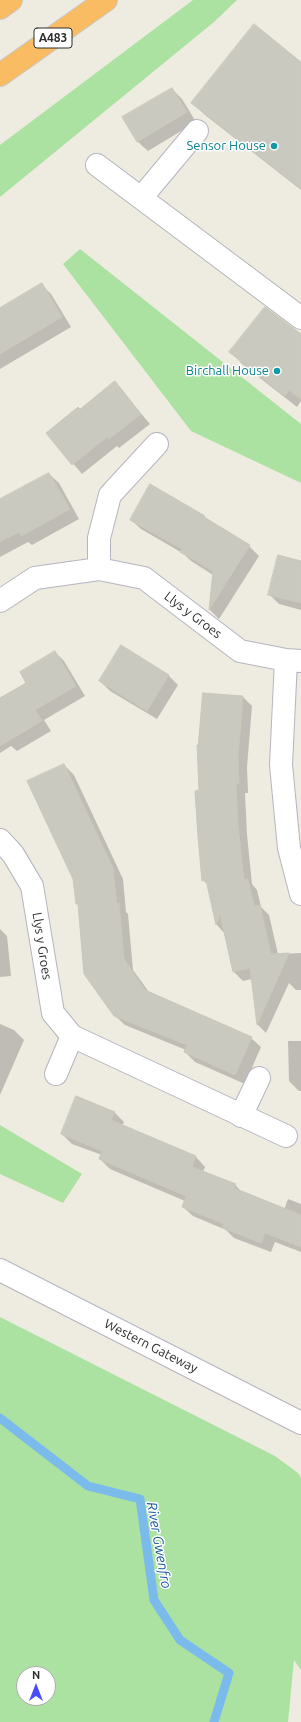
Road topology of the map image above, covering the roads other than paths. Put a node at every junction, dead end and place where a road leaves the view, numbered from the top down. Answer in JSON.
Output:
{"nodes":[{"id":1,"x":11,"y":0,"type":"edge"},
{"id":2,"x":106,"y":0,"type":"edge"},
{"id":3,"x":0,"y":8,"type":"edge"},
{"id":4,"x":0,"y":75,"type":"edge"},
{"id":5,"x":197,"y":132,"type":"dead end"},
{"id":6,"x":97,"y":165,"type":"dead end"},
{"id":7,"x":141,"y":198,"type":"junction"},
{"id":8,"x":301,"y":318,"type":"edge"},
{"id":9,"x":156,"y":444,"type":"dead end"},
{"id":10,"x":99,"y":570,"type":"junction"},
{"id":11,"x":0,"y":601,"type":"edge"},
{"id":12,"x":293,"y":661,"type":"edge"},
{"id":13,"x":295,"y":847,"type":"edge"},
{"id":14,"x":4,"y":851,"type":"edge"},
{"id":15,"x":301,"y":894,"type":"edge"},
{"id":16,"x":72,"y":1036,"type":"junction"},
{"id":17,"x":56,"y":1074,"type":"dead end"},
{"id":18,"x":259,"y":1078,"type":"dead end"},
{"id":19,"x":241,"y":1116,"type":"junction"},
{"id":20,"x":286,"y":1136,"type":"dead end"},
{"id":21,"x":0,"y":1270,"type":"edge"},
{"id":22,"x":301,"y":1423,"type":"edge"}],
"edges":[{"from":1,"to":3,"type":"highway"},
{"from":2,"to":4,"type":"highway","number":"A483"},
{"from":5,"to":7,"type":"street"},
{"from":6,"to":7,"type":"street"},
{"from":7,"to":8,"type":"street"},
{"from":9,"to":10,"type":"street"},
{"from":10,"to":11,"type":"street","name":"Llys y Groes"},
{"from":10,"to":12,"type":"street","name":"Llys y Groes"},
{"from":12,"to":13,"type":"street","name":"Llys y Groes"},
{"from":13,"to":15,"type":"street","name":"Llys y Groes"},
{"from":14,"to":16,"type":"street","name":"Llys y Groes"},
{"from":16,"to":17,"type":"street"},
{"from":16,"to":19,"type":"street","name":"Llys y Groes"},
{"from":18,"to":19,"type":"street"},
{"from":19,"to":20,"type":"street","name":"Llys y Groes"},
{"from":21,"to":22,"type":"street","name":"Western Gateway"}]}
